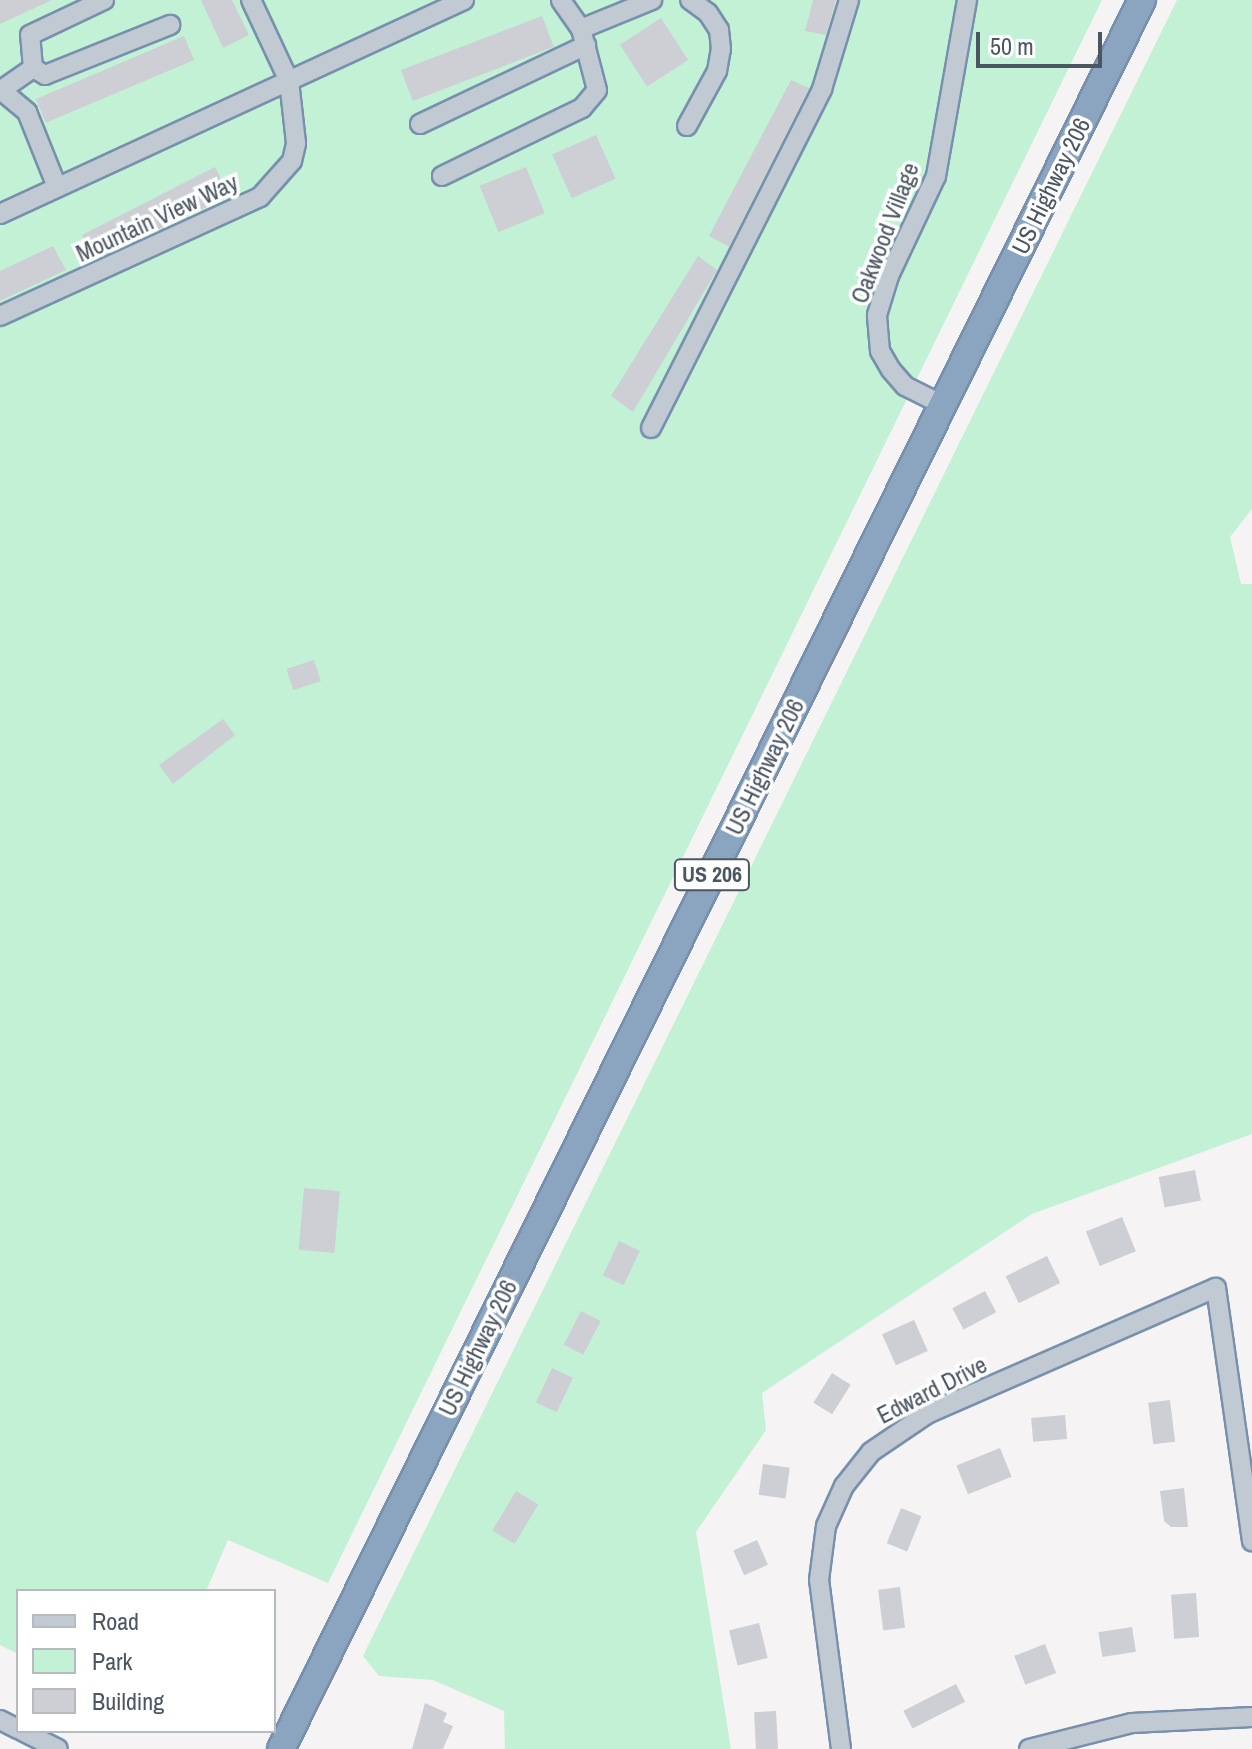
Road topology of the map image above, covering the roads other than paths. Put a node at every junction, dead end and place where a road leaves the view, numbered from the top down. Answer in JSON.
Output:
{"nodes":[{"id":1,"x":104,"y":0,"type":"edge"},
{"id":2,"x":251,"y":0,"type":"edge"},
{"id":3,"x":464,"y":0,"type":"edge"},
{"id":4,"x":561,"y":0,"type":"edge"},
{"id":5,"x":652,"y":0,"type":"edge"},
{"id":6,"x":690,"y":0,"type":"edge"},
{"id":7,"x":849,"y":0,"type":"edge"},
{"id":8,"x":967,"y":0,"type":"edge"},
{"id":9,"x":1142,"y":0,"type":"edge"},
{"id":10,"x":170,"y":25,"type":"dead end"},
{"id":11,"x":583,"y":37,"type":"junction"},
{"id":12,"x":33,"y":68,"type":"junction"},
{"id":13,"x":289,"y":81,"type":"junction"},
{"id":14,"x":1,"y":91,"type":"edge"},
{"id":15,"x":420,"y":124,"type":"dead end"},
{"id":16,"x":687,"y":126,"type":"dead end"},
{"id":17,"x":442,"y":176,"type":"dead end"},
{"id":18,"x":57,"y":187,"type":"junction"},
{"id":19,"x":0,"y":214,"type":"edge"},
{"id":20,"x":0,"y":316,"type":"edge"},
{"id":21,"x":943,"y":405,"type":"junction"},
{"id":22,"x":651,"y":428,"type":"dead end"},
{"id":23,"x":1251,"y":1533,"type":"edge"},
{"id":24,"x":1252,"y":1717,"type":"edge"},
{"id":25,"x":26,"y":1733,"type":"edge"},
{"id":26,"x":58,"y":1749,"type":"edge"},
{"id":27,"x":281,"y":1749,"type":"edge"},
{"id":28,"x":841,"y":1749,"type":"edge"},
{"id":29,"x":1029,"y":1749,"type":"edge"}],
"edges":[{"from":1,"to":12,"type":"street"},
{"from":2,"to":13,"type":"street","name":"Mountain View Way"},
{"from":3,"to":13,"type":"street"},
{"from":4,"to":11,"type":"street"},
{"from":5,"to":11,"type":"street"},
{"from":6,"to":16,"type":"street"},
{"from":7,"to":22,"type":"street"},
{"from":8,"to":21,"type":"street","name":"Oakwood Village"},
{"from":9,"to":21,"type":"highway","name":"US Highway 206","number":"US 206"},
{"from":10,"to":12,"type":"street"},
{"from":11,"to":15,"type":"street"},
{"from":11,"to":17,"type":"street"},
{"from":12,"to":14,"type":"street"},
{"from":13,"to":18,"type":"street"},
{"from":13,"to":20,"type":"street","name":"Mountain View Way"},
{"from":14,"to":18,"type":"street"},
{"from":18,"to":19,"type":"street"},
{"from":21,"to":27,"type":"highway","name":"US Highway 206","number":"US 206"},
{"from":23,"to":28,"type":"street","name":"Edward Drive"},
{"from":24,"to":29,"type":"street"},
{"from":25,"to":26,"type":"street"}]}
